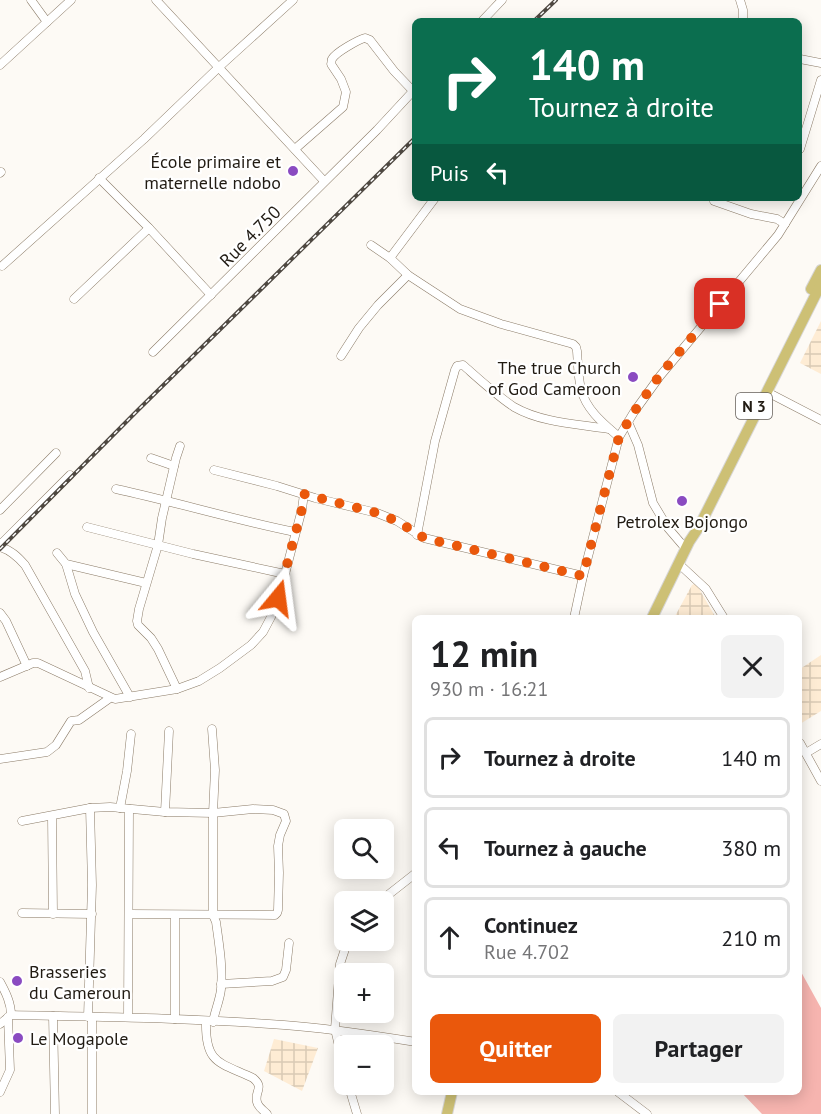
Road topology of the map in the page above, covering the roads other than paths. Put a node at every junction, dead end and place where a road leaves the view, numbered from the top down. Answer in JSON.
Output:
{"nodes":[{"id":1,"x":31,"y":0,"type":"edge"},
{"id":2,"x":71,"y":0,"type":"edge"},
{"id":3,"x":156,"y":0,"type":"edge"},
{"id":4,"x":293,"y":0,"type":"edge"},
{"id":5,"x":502,"y":0,"type":"edge"},
{"id":6,"x":740,"y":0,"type":"edge"},
{"id":7,"x":485,"y":18,"type":"edge"},
{"id":8,"x":743,"y":18,"type":"edge"},
{"id":9,"x":47,"y":22,"type":"junction"},
{"id":10,"x":802,"y":59,"type":"edge"},
{"id":11,"x":821,"y":63,"type":"edge"},
{"id":12,"x":0,"y":65,"type":"edge"},
{"id":13,"x":218,"y":68,"type":"junction"},
{"id":14,"x":821,"y":80,"type":"edge"},
{"id":15,"x":412,"y":87,"type":"edge"},
{"id":16,"x":412,"y":91,"type":"edge"},
{"id":17,"x":802,"y":142,"type":"edge"},
{"id":18,"x":295,"y":149,"type":"junction"},
{"id":19,"x":821,"y":166,"type":"edge"},
{"id":20,"x":99,"y":178,"type":"junction"},
{"id":21,"x":324,"y":181,"type":"junction"},
{"id":22,"x":802,"y":194,"type":"edge"},
{"id":23,"x":433,"y":201,"type":"edge"},
{"id":24,"x":714,"y":201,"type":"dead end"},
{"id":25,"x":798,"y":201,"type":"edge"},
{"id":26,"x":785,"y":224,"type":"junction"},
{"id":27,"x":149,"y":228,"type":"junction"},
{"id":28,"x":371,"y":245,"type":"dead end"},
{"id":29,"x":390,"y":258,"type":"junction"},
{"id":30,"x":2,"y":266,"type":"dead end"},
{"id":31,"x":821,"y":270,"type":"edge"},
{"id":32,"x":408,"y":275,"type":"junction"},
{"id":33,"x":821,"y":284,"type":"edge"},
{"id":34,"x":211,"y":295,"type":"junction"},
{"id":35,"x":74,"y":299,"type":"dead end"},
{"id":36,"x":785,"y":349,"type":"junction"},
{"id":37,"x":153,"y":352,"type":"dead end"},
{"id":38,"x":341,"y":356,"type":"dead end"},
{"id":39,"x":767,"y":392,"type":"junction"},
{"id":40,"x":821,"y":420,"type":"edge"},
{"id":41,"x":627,"y":422,"type":"junction"},
{"id":42,"x":609,"y":429,"type":"junction"},
{"id":43,"x":619,"y":437,"type":"junction"},
{"id":44,"x":180,"y":446,"type":"dead end"},
{"id":45,"x":56,"y":453,"type":"dead end"},
{"id":46,"x":151,"y":458,"type":"dead end"},
{"id":47,"x":174,"y":466,"type":"junction"},
{"id":48,"x":214,"y":470,"type":"dead end"},
{"id":49,"x":70,"y":475,"type":"dead end"},
{"id":50,"x":116,"y":489,"type":"dead end"},
{"id":51,"x":304,"y":494,"type":"junction"},
{"id":52,"x":167,"y":500,"type":"junction"},
{"id":53,"x":0,"y":510,"type":"edge"},
{"id":54,"x":87,"y":527,"type":"dead end"},
{"id":55,"x":295,"y":532,"type":"junction"},
{"id":56,"x":417,"y":534,"type":"junction"},
{"id":57,"x":158,"y":545,"type":"junction"},
{"id":58,"x":687,"y":545,"type":"junction"},
{"id":59,"x":0,"y":546,"type":"edge"},
{"id":60,"x":57,"y":553,"type":"dead end"},
{"id":61,"x":66,"y":564,"type":"junction"},
{"id":62,"x":679,"y":564,"type":"junction"},
{"id":63,"x":285,"y":574,"type":"junction"},
{"id":64,"x":583,"y":576,"type":"junction"},
{"id":65,"x":146,"y":583,"type":"junction"},
{"id":66,"x":0,"y":613,"type":"edge"},
{"id":67,"x":575,"y":615,"type":"edge"},
{"id":68,"x":654,"y":615,"type":"edge"},
{"id":69,"x":722,"y":615,"type":"edge"},
{"id":70,"x":27,"y":666,"type":"junction"},
{"id":71,"x":0,"y":677,"type":"edge"},
{"id":72,"x":89,"y":688,"type":"junction"},
{"id":73,"x":177,"y":689,"type":"junction"},
{"id":74,"x":130,"y":697,"type":"junction"},
{"id":75,"x":110,"y":698,"type":"junction"},
{"id":76,"x":212,"y":729,"type":"dead end"},
{"id":77,"x":169,"y":731,"type":"dead end"},
{"id":78,"x":131,"y":734,"type":"dead end"},
{"id":79,"x":821,"y":744,"type":"edge"},
{"id":80,"x":802,"y":746,"type":"edge"},
{"id":81,"x":806,"y":753,"type":"junction"},
{"id":82,"x":0,"y":759,"type":"edge"},
{"id":83,"x":821,"y":781,"type":"edge"},
{"id":84,"x":90,"y":808,"type":"junction"},
{"id":85,"x":120,"y":808,"type":"junction"},
{"id":86,"x":129,"y":809,"type":"junction"},
{"id":87,"x":165,"y":812,"type":"junction"},
{"id":88,"x":213,"y":813,"type":"junction"},
{"id":89,"x":52,"y":816,"type":"junction"},
{"id":90,"x":22,"y":821,"type":"dead end"},
{"id":91,"x":412,"y":876,"type":"edge"},
{"id":92,"x":393,"y":891,"type":"edge"},
{"id":93,"x":22,"y":913,"type":"dead end"},
{"id":94,"x":53,"y":914,"type":"junction"},
{"id":95,"x":92,"y":914,"type":"junction"},
{"id":96,"x":129,"y":914,"type":"junction"},
{"id":97,"x":175,"y":915,"type":"junction"},
{"id":98,"x":213,"y":915,"type":"junction"},
{"id":99,"x":289,"y":943,"type":"dead end"},
{"id":100,"x":344,"y":951,"type":"edge"},
{"id":101,"x":0,"y":982,"type":"edge"},
{"id":102,"x":221,"y":984,"type":"junction"},
{"id":103,"x":9,"y":1016,"type":"junction"},
{"id":104,"x":53,"y":1016,"type":"junction"},
{"id":105,"x":128,"y":1017,"type":"junction"},
{"id":106,"x":90,"y":1018,"type":"junction"},
{"id":107,"x":175,"y":1020,"type":"junction"},
{"id":108,"x":209,"y":1021,"type":"junction"},
{"id":109,"x":0,"y":1024,"type":"edge"},
{"id":110,"x":335,"y":1029,"type":"junction"},
{"id":111,"x":336,"y":1035,"type":"edge"},
{"id":112,"x":412,"y":1041,"type":"edge"},
{"id":113,"x":0,"y":1092,"type":"edge"},
{"id":114,"x":351,"y":1095,"type":"edge"},
{"id":115,"x":451,"y":1095,"type":"edge"},
{"id":116,"x":622,"y":1095,"type":"edge"},
{"id":117,"x":55,"y":1114,"type":"edge"},
{"id":118,"x":92,"y":1114,"type":"edge"},
{"id":119,"x":267,"y":1114,"type":"edge"},
{"id":120,"x":357,"y":1114,"type":"edge"},
{"id":121,"x":447,"y":1114,"type":"edge"},
{"id":122,"x":647,"y":1114,"type":"edge"}],
"edges":[{"from":1,"to":9,"type":"street"},
{"from":2,"to":9,"type":"street"},
{"from":3,"to":13,"type":"street"},
{"from":4,"to":13,"type":"street"},
{"from":5,"to":7,"type":"street"},
{"from":6,"to":8,"type":"street"},
{"from":9,"to":12,"type":"street"},
{"from":10,"to":11,"type":"street"},
{"from":13,"to":18,"type":"street"},
{"from":13,"to":20,"type":"street"},
{"from":14,"to":17,"type":"street"},
{"from":15,"to":18,"type":"street"},
{"from":16,"to":21,"type":"street","name":"Rue 4.750"},
{"from":18,"to":21,"type":"street"},
{"from":19,"to":22,"type":"street"},
{"from":20,"to":27,"type":"street"},
{"from":20,"to":30,"type":"street"},
{"from":21,"to":34,"type":"street","name":"Rue 4.750"},
{"from":23,"to":29,"type":"street"},
{"from":24,"to":26,"type":"street"},
{"from":25,"to":26,"type":"street"},
{"from":26,"to":41,"type":"street"},
{"from":27,"to":34,"type":"street"},
{"from":27,"to":35,"type":"street"},
{"from":28,"to":29,"type":"street"},
{"from":29,"to":32,"type":"street"},
{"from":31,"to":36,"type":"highway","number":"N 3"},
{"from":32,"to":38,"type":"street"},
{"from":32,"to":42,"type":"street"},
{"from":33,"to":36,"type":"highway","number":"N 3"},
{"from":34,"to":37,"type":"street","name":"Rue 4.750"},
{"from":36,"to":39,"type":"highway","number":"N 3"},
{"from":36,"to":58,"type":"highway","number":"N 3"},
{"from":39,"to":40,"type":"street"},
{"from":39,"to":58,"type":"highway","number":"N 3"},
{"from":41,"to":43,"type":"street"},
{"from":41,"to":58,"type":"street"},
{"from":42,"to":43,"type":"street"},
{"from":42,"to":56,"type":"street"},
{"from":43,"to":64,"type":"street"},
{"from":44,"to":47,"type":"street"},
{"from":45,"to":53,"type":"street"},
{"from":46,"to":47,"type":"street"},
{"from":47,"to":52,"type":"street"},
{"from":48,"to":51,"type":"street"},
{"from":49,"to":59,"type":"street"},
{"from":50,"to":52,"type":"street"},
{"from":51,"to":55,"type":"street"},
{"from":51,"to":56,"type":"street"},
{"from":52,"to":55,"type":"street"},
{"from":52,"to":57,"type":"street"},
{"from":54,"to":57,"type":"street"},
{"from":55,"to":63,"type":"street"},
{"from":56,"to":64,"type":"street"},
{"from":57,"to":63,"type":"street"},
{"from":57,"to":65,"type":"street"},
{"from":58,"to":62,"type":"highway","number":"N 3"},
{"from":59,"to":72,"type":"street"},
{"from":60,"to":61,"type":"street"},
{"from":61,"to":65,"type":"street"},
{"from":61,"to":74,"type":"street"},
{"from":62,"to":68,"type":"highway"},
{"from":62,"to":69,"type":"street"},
{"from":63,"to":73,"type":"street"},
{"from":64,"to":67,"type":"street"},
{"from":65,"to":73,"type":"street"},
{"from":66,"to":70,"type":"street"},
{"from":70,"to":71,"type":"street"},
{"from":70,"to":72,"type":"street"},
{"from":72,"to":75,"type":"street"},
{"from":73,"to":74,"type":"street"},
{"from":74,"to":75,"type":"street"},
{"from":75,"to":82,"type":"street"},
{"from":76,"to":88,"type":"street"},
{"from":77,"to":87,"type":"street"},
{"from":78,"to":85,"type":"street"},
{"from":79,"to":81,"type":"street"},
{"from":80,"to":81,"type":"street"},
{"from":81,"to":83,"type":"street"},
{"from":84,"to":85,"type":"street"},
{"from":84,"to":89,"type":"street"},
{"from":84,"to":95,"type":"street"},
{"from":85,"to":86,"type":"street"},
{"from":86,"to":87,"type":"street"},
{"from":86,"to":96,"type":"street"},
{"from":87,"to":88,"type":"street"},
{"from":88,"to":98,"type":"street"},
{"from":88,"to":98,"type":"street"},
{"from":89,"to":90,"type":"street"},
{"from":89,"to":94,"type":"street"},
{"from":91,"to":92,"type":"street"},
{"from":93,"to":94,"type":"street"},
{"from":94,"to":95,"type":"street"},
{"from":95,"to":106,"type":"street"},
{"from":96,"to":97,"type":"street"},
{"from":96,"to":105,"type":"street"},
{"from":97,"to":98,"type":"street"},
{"from":97,"to":107,"type":"street"},
{"from":98,"to":102,"type":"street"},
{"from":99,"to":102,"type":"street"},
{"from":100,"to":110,"type":"street"},
{"from":101,"to":103,"type":"street"},
{"from":102,"to":108,"type":"street"},
{"from":103,"to":104,"type":"street"},
{"from":103,"to":109,"type":"street"},
{"from":103,"to":113,"type":"street"},
{"from":104,"to":106,"type":"street"},
{"from":104,"to":117,"type":"street"},
{"from":105,"to":106,"type":"street"},
{"from":105,"to":107,"type":"street"},
{"from":106,"to":118,"type":"street"},
{"from":107,"to":108,"type":"street"},
{"from":108,"to":110,"type":"street"},
{"from":108,"to":119,"type":"street"},
{"from":110,"to":111,"type":"street"},
{"from":110,"to":112,"type":"street"},
{"from":114,"to":120,"type":"street"},
{"from":115,"to":121,"type":"highway"},
{"from":116,"to":122,"type":"street"}]}
